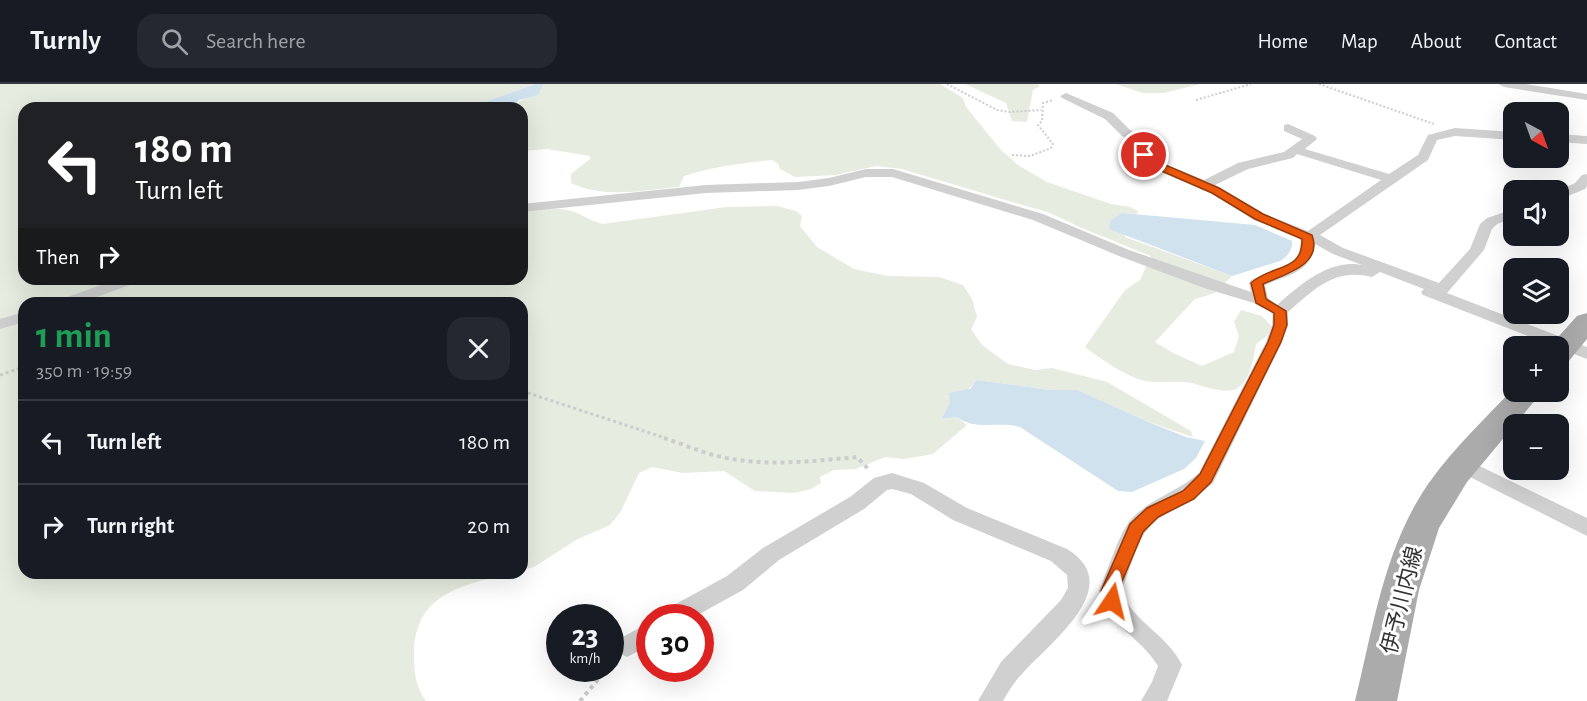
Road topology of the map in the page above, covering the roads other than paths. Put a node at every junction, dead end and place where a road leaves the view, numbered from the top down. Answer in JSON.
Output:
{"nodes":[{"id":1,"x":1504,"y":84,"type":"edge"},
{"id":2,"x":1575,"y":84,"type":"edge"},
{"id":3,"x":1587,"y":88,"type":"edge"},
{"id":4,"x":1066,"y":96,"type":"road end"},
{"id":5,"x":1587,"y":97,"type":"edge"},
{"id":6,"x":1288,"y":128,"type":"dead end"},
{"id":7,"x":1503,"y":135,"type":"edge"},
{"id":8,"x":1569,"y":139,"type":"edge"},
{"id":9,"x":1587,"y":140,"type":"edge"},
{"id":10,"x":1297,"y":150,"type":"junction"},
{"id":11,"x":1587,"y":178,"type":"edge"},
{"id":12,"x":1390,"y":179,"type":"junction"},
{"id":13,"x":1205,"y":185,"type":"junction"},
{"id":14,"x":1569,"y":190,"type":"edge"},
{"id":15,"x":528,"y":207,"type":"edge"},
{"id":16,"x":1503,"y":217,"type":"edge"},
{"id":17,"x":1308,"y":237,"type":"junction"},
{"id":18,"x":1257,"y":283,"type":"junction"},
{"id":19,"x":116,"y":285,"type":"edge"},
{"id":20,"x":1229,"y":291,"type":"junction"},
{"id":21,"x":1440,"y":293,"type":"junction"},
{"id":22,"x":82,"y":297,"type":"edge"},
{"id":23,"x":1260,"y":300,"type":"junction"},
{"id":24,"x":1280,"y":311,"type":"junction"},
{"id":25,"x":18,"y":319,"type":"edge"},
{"id":26,"x":1587,"y":322,"type":"edge"},
{"id":27,"x":0,"y":324,"type":"edge"},
{"id":28,"x":1571,"y":351,"type":"edge"},
{"id":29,"x":1518,"y":402,"type":"edge"},
{"id":30,"x":1463,"y":465,"type":"junction"},
{"id":31,"x":1587,"y":528,"type":"edge"},
{"id":32,"x":697,"y":604,"type":"edge"},
{"id":33,"x":636,"y":641,"type":"edge"},
{"id":34,"x":627,"y":646,"type":"dead end"},
{"id":35,"x":990,"y":701,"type":"edge"},
{"id":36,"x":1153,"y":701,"type":"edge"},
{"id":37,"x":1376,"y":701,"type":"edge"}],
"edges":[{"from":1,"to":5,"type":"street"},
{"from":2,"to":3,"type":"street"},
{"from":4,"to":13,"type":"street"},
{"from":6,"to":10,"type":"street"},
{"from":7,"to":12,"type":"street"},
{"from":8,"to":9,"type":"street"},
{"from":10,"to":12,"type":"street"},
{"from":10,"to":13,"type":"street"},
{"from":11,"to":14,"type":"street"},
{"from":12,"to":17,"type":"street"},
{"from":13,"to":17,"type":"street"},
{"from":15,"to":20,"type":"street"},
{"from":16,"to":21,"type":"street"},
{"from":17,"to":18,"type":"street"},
{"from":17,"to":21,"type":"street"},
{"from":18,"to":20,"type":"street"},
{"from":18,"to":23,"type":"street"},
{"from":19,"to":22,"type":"street"},
{"from":20,"to":23,"type":"street"},
{"from":21,"to":24,"type":"street"},
{"from":21,"to":28,"type":"street"},
{"from":23,"to":24,"type":"street"},
{"from":24,"to":36,"type":"street"},
{"from":25,"to":27,"type":"street"},
{"from":26,"to":28,"type":"main road"},
{"from":29,"to":30,"type":"main road","name":"伊予川内線"},
{"from":30,"to":31,"type":"street"},
{"from":30,"to":37,"type":"main road","name":"伊予川内線"},
{"from":32,"to":35,"type":"street"},
{"from":33,"to":34,"type":"street"}]}
